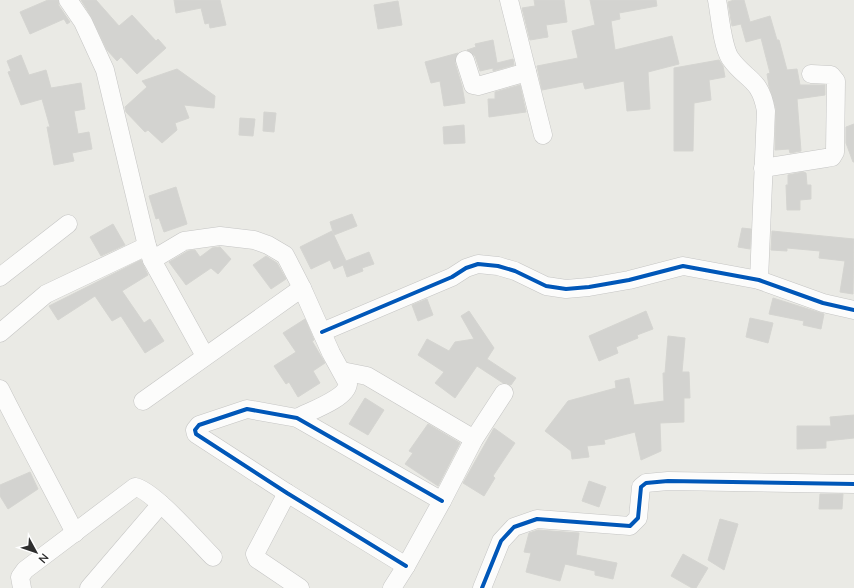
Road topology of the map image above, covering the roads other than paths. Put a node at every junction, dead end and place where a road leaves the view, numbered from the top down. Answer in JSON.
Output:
{"nodes":[{"id":1,"x":68,"y":0,"type":"edge"},
{"id":2,"x":509,"y":0,"type":"edge"},
{"id":3,"x":717,"y":0,"type":"edge"},
{"id":4,"x":465,"y":60,"type":"dead end"},
{"id":5,"x":527,"y":72,"type":"junction"},
{"id":6,"x":811,"y":74,"type":"dead end"},
{"id":7,"x":543,"y":135,"type":"dead end"},
{"id":8,"x":763,"y":168,"type":"junction"},
{"id":9,"x":68,"y":224,"type":"dead end"},
{"id":10,"x":149,"y":253,"type":"junction"},
{"id":11,"x":0,"y":277,"type":"edge"},
{"id":12,"x":759,"y":280,"type":"junction"},
{"id":13,"x":302,"y":288,"type":"junction"},
{"id":14,"x":854,"y":310,"type":"edge"},
{"id":15,"x":322,"y":332,"type":"junction"},
{"id":16,"x":0,"y":333,"type":"edge"},
{"id":17,"x":205,"y":356,"type":"junction"},
{"id":18,"x":342,"y":371,"type":"junction"},
{"id":19,"x":0,"y":389,"type":"edge"},
{"id":20,"x":504,"y":393,"type":"dead end"},
{"id":21,"x":143,"y":401,"type":"dead end"},
{"id":22,"x":297,"y":418,"type":"junction"},
{"id":23,"x":474,"y":439,"type":"junction"},
{"id":24,"x":854,"y":484,"type":"edge"},
{"id":25,"x":287,"y":494,"type":"junction"},
{"id":26,"x":442,"y":501,"type":"junction"},
{"id":27,"x":160,"y":504,"type":"junction"},
{"id":28,"x":75,"y":533,"type":"junction"},
{"id":29,"x":213,"y":557,"type":"dead end"},
{"id":30,"x":406,"y":566,"type":"junction"},
{"id":31,"x":22,"y":588,"type":"edge"},
{"id":32,"x":89,"y":588,"type":"edge"},
{"id":33,"x":300,"y":588,"type":"edge"},
{"id":34,"x":392,"y":588,"type":"edge"},
{"id":35,"x":482,"y":588,"type":"edge"}],
"edges":[{"from":1,"to":10,"type":"street"},
{"from":2,"to":5,"type":"street"},
{"from":3,"to":8,"type":"street"},
{"from":4,"to":5,"type":"street"},
{"from":5,"to":7,"type":"street"},
{"from":6,"to":8,"type":"street"},
{"from":8,"to":12,"type":"street"},
{"from":9,"to":11,"type":"street"},
{"from":10,"to":13,"type":"street"},
{"from":10,"to":16,"type":"street"},
{"from":10,"to":17,"type":"street"},
{"from":12,"to":14,"type":"street"},
{"from":12,"to":15,"type":"street"},
{"from":13,"to":15,"type":"street"},
{"from":13,"to":17,"type":"street"},
{"from":15,"to":18,"type":"street"},
{"from":17,"to":21,"type":"street"},
{"from":18,"to":22,"type":"street"},
{"from":18,"to":23,"type":"street"},
{"from":19,"to":28,"type":"street"},
{"from":20,"to":23,"type":"street"},
{"from":22,"to":25,"type":"street"},
{"from":22,"to":26,"type":"street"},
{"from":23,"to":26,"type":"street"},
{"from":24,"to":35,"type":"street"},
{"from":25,"to":30,"type":"street"},
{"from":25,"to":33,"type":"street"},
{"from":26,"to":30,"type":"street"},
{"from":27,"to":28,"type":"street"},
{"from":27,"to":29,"type":"street"},
{"from":27,"to":32,"type":"street"},
{"from":28,"to":31,"type":"street"},
{"from":30,"to":34,"type":"street"}]}
